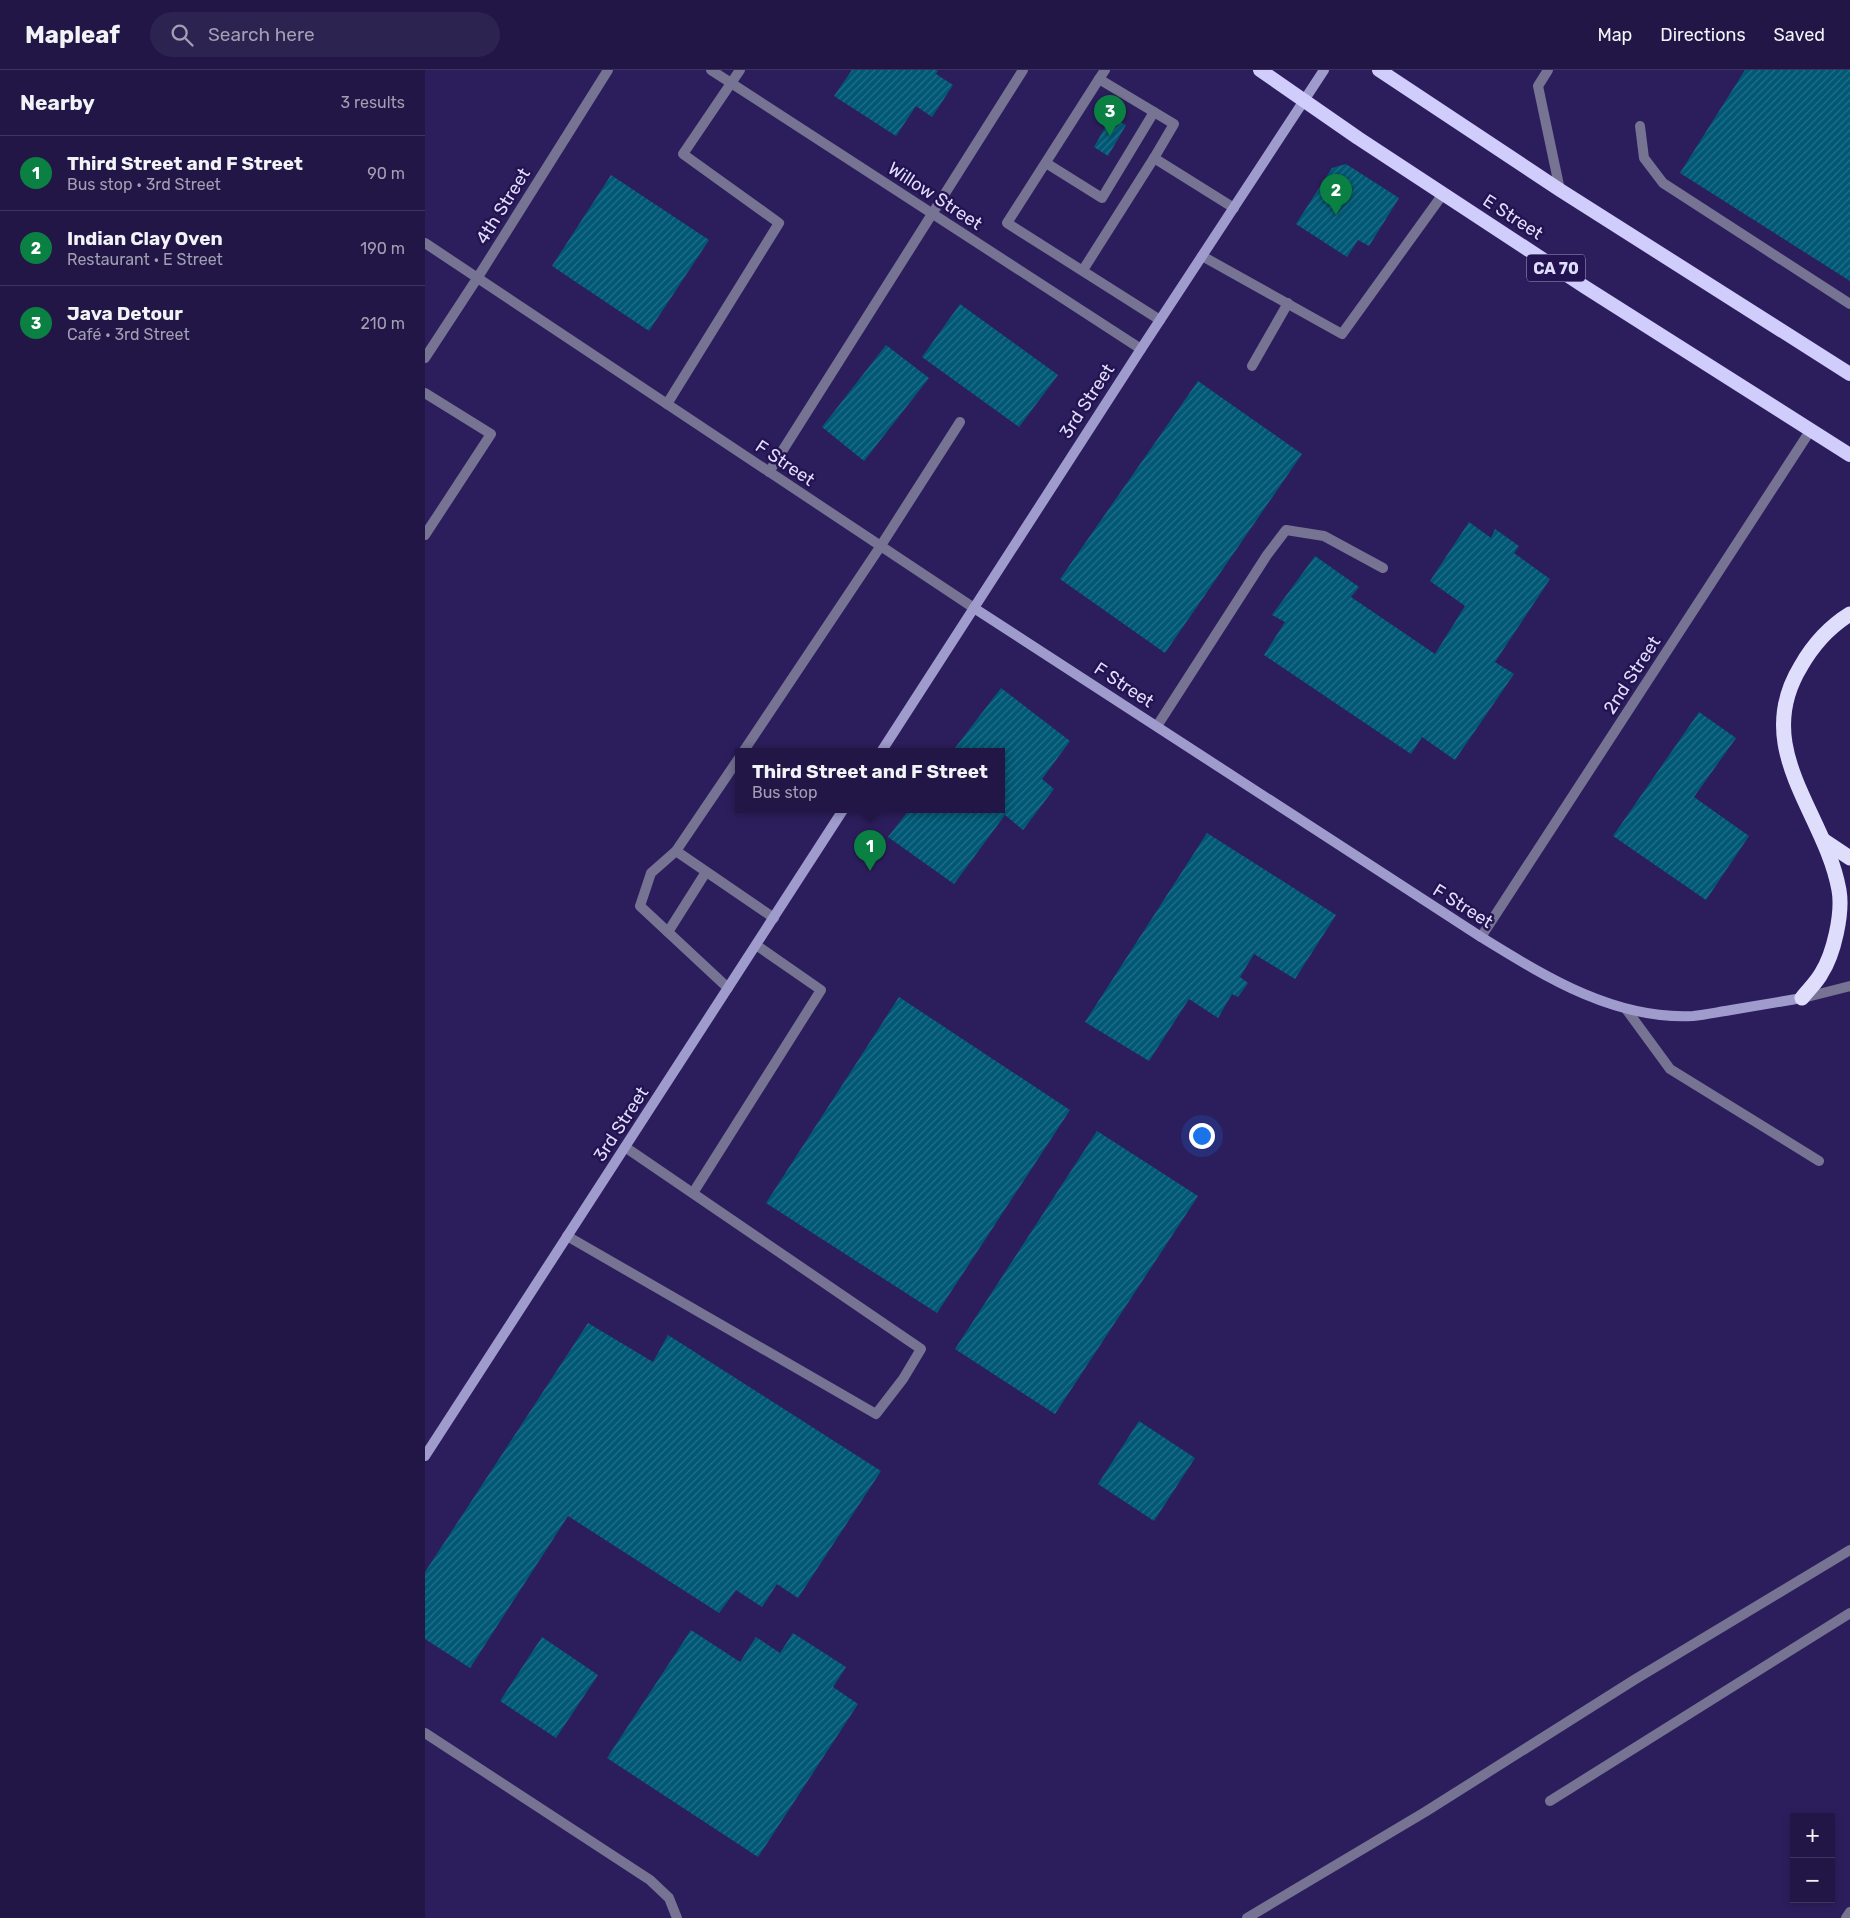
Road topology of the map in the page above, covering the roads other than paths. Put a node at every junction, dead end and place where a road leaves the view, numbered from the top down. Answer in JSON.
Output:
{"nodes":[{"id":1,"x":608,"y":70,"type":"edge"},
{"id":2,"x":711,"y":70,"type":"edge"},
{"id":3,"x":740,"y":70,"type":"edge"},
{"id":4,"x":1023,"y":70,"type":"edge"},
{"id":5,"x":1105,"y":70,"type":"edge"},
{"id":6,"x":1260,"y":70,"type":"edge"},
{"id":7,"x":1324,"y":70,"type":"edge"},
{"id":8,"x":1379,"y":70,"type":"edge"},
{"id":9,"x":1549,"y":70,"type":"edge"},
{"id":10,"x":1099,"y":79,"type":"junction"},
{"id":11,"x":731,"y":83,"type":"junction"},
{"id":12,"x":1304,"y":101,"type":"junction"},
{"id":13,"x":1154,"y":112,"type":"junction"},
{"id":14,"x":1640,"y":126,"type":"dead end"},
{"id":15,"x":1153,"y":158,"type":"junction"},
{"id":16,"x":1046,"y":163,"type":"junction"},
{"id":17,"x":1560,"y":190,"type":"junction"},
{"id":18,"x":1443,"y":194,"type":"junction"},
{"id":19,"x":1234,"y":208,"type":"junction"},
{"id":20,"x":933,"y":214,"type":"junction"},
{"id":21,"x":425,"y":244,"type":"edge"},
{"id":22,"x":1203,"y":256,"type":"junction"},
{"id":23,"x":1083,"y":270,"type":"junction"},
{"id":24,"x":478,"y":277,"type":"junction"},
{"id":25,"x":1288,"y":303,"type":"junction"},
{"id":26,"x":1850,"y":304,"type":"edge"},
{"id":27,"x":1160,"y":320,"type":"junction"},
{"id":28,"x":1141,"y":348,"type":"junction"},
{"id":29,"x":425,"y":358,"type":"edge"},
{"id":30,"x":1252,"y":366,"type":"dead end"},
{"id":31,"x":1850,"y":374,"type":"edge"},
{"id":32,"x":425,"y":393,"type":"edge"},
{"id":33,"x":667,"y":404,"type":"junction"},
{"id":34,"x":961,"y":422,"type":"dead end"},
{"id":35,"x":1810,"y":431,"type":"junction"},
{"id":36,"x":1850,"y":455,"type":"edge"},
{"id":37,"x":769,"y":472,"type":"junction"},
{"id":38,"x":425,"y":535,"type":"edge"},
{"id":39,"x":880,"y":547,"type":"junction"},
{"id":40,"x":1383,"y":568,"type":"dead end"},
{"id":41,"x":974,"y":608,"type":"junction"},
{"id":42,"x":1850,"y":614,"type":"edge"},
{"id":43,"x":1157,"y":726,"type":"junction"},
{"id":44,"x":746,"y":748,"type":"edge"},
{"id":45,"x":884,"y":748,"type":"edge"},
{"id":46,"x":735,"y":764,"type":"edge"},
{"id":47,"x":841,"y":813,"type":"edge"},
{"id":48,"x":1823,"y":840,"type":"junction"},
{"id":49,"x":676,"y":852,"type":"junction"},
{"id":50,"x":1850,"y":858,"type":"edge"},
{"id":51,"x":706,"y":872,"type":"junction"},
{"id":52,"x":774,"y":918,"type":"junction"},
{"id":53,"x":668,"y":932,"type":"junction"},
{"id":54,"x":1481,"y":937,"type":"junction"},
{"id":55,"x":756,"y":945,"type":"junction"},
{"id":56,"x":1850,"y":986,"type":"edge"},
{"id":57,"x":728,"y":988,"type":"junction"},
{"id":58,"x":1802,"y":998,"type":"junction"},
{"id":59,"x":1626,"y":1009,"type":"junction"},
{"id":60,"x":625,"y":1147,"type":"junction"},
{"id":61,"x":1819,"y":1161,"type":"dead end"},
{"id":62,"x":693,"y":1193,"type":"junction"},
{"id":63,"x":567,"y":1236,"type":"junction"},
{"id":64,"x":425,"y":1456,"type":"edge"},
{"id":65,"x":1850,"y":1550,"type":"edge"},
{"id":66,"x":1850,"y":1614,"type":"edge"},
{"id":67,"x":425,"y":1733,"type":"edge"},
{"id":68,"x":1550,"y":1801,"type":"dead end"},
{"id":69,"x":1850,"y":1912,"type":"edge"},
{"id":70,"x":677,"y":1918,"type":"edge"},
{"id":71,"x":1247,"y":1918,"type":"edge"},
{"id":72,"x":1846,"y":1918,"type":"edge"}],
"edges":[{"from":1,"to":24,"type":"street","name":"4th Street"},
{"from":2,"to":11,"type":"street","name":"Willow Street"},
{"from":3,"to":11,"type":"street"},
{"from":4,"to":20,"type":"street"},
{"from":5,"to":10,"type":"street"},
{"from":6,"to":12,"type":"highway","name":"E Street","number":"CA 70"},
{"from":7,"to":12,"type":"main road","name":"3rd Street"},
{"from":8,"to":17,"type":"highway"},
{"from":9,"to":17,"type":"street"},
{"from":10,"to":13,"type":"street"},
{"from":10,"to":16,"type":"street"},
{"from":11,"to":20,"type":"street","name":"Willow Street"},
{"from":11,"to":33,"type":"street"},
{"from":12,"to":18,"type":"highway","name":"E Street","number":"CA 70"},
{"from":12,"to":19,"type":"main road","name":"3rd Street"},
{"from":13,"to":15,"type":"street"},
{"from":13,"to":16,"type":"street"},
{"from":14,"to":26,"type":"street"},
{"from":15,"to":19,"type":"street"},
{"from":15,"to":23,"type":"street"},
{"from":16,"to":23,"type":"street"},
{"from":17,"to":31,"type":"highway"},
{"from":18,"to":25,"type":"street"},
{"from":18,"to":35,"type":"highway","name":"E Street","number":"CA 70"},
{"from":19,"to":22,"type":"main road","name":"3rd Street"},
{"from":20,"to":28,"type":"street","name":"Willow Street"},
{"from":20,"to":37,"type":"street"},
{"from":21,"to":24,"type":"street","name":"F Street"},
{"from":22,"to":25,"type":"street"},
{"from":22,"to":27,"type":"main road","name":"3rd Street"},
{"from":23,"to":27,"type":"street"},
{"from":24,"to":29,"type":"street","name":"4th Street"},
{"from":24,"to":33,"type":"street","name":"F Street"},
{"from":25,"to":30,"type":"street"},
{"from":27,"to":28,"type":"main road","name":"3rd Street"},
{"from":28,"to":41,"type":"main road","name":"3rd Street"},
{"from":32,"to":38,"type":"street"},
{"from":33,"to":37,"type":"street","name":"F Street"},
{"from":34,"to":39,"type":"street"},
{"from":35,"to":36,"type":"highway","name":"E Street","number":"CA 70"},
{"from":35,"to":54,"type":"street","name":"2nd Street"},
{"from":37,"to":39,"type":"street","name":"F Street"},
{"from":39,"to":41,"type":"street","name":"F Street"},
{"from":39,"to":44,"type":"street"},
{"from":40,"to":43,"type":"street"},
{"from":41,"to":43,"type":"main road","name":"F Street"},
{"from":41,"to":45,"type":"main road","name":"3rd Street"},
{"from":42,"to":48,"type":"highway"},
{"from":43,"to":54,"type":"main road","name":"F Street"},
{"from":46,"to":49,"type":"street"},
{"from":47,"to":52,"type":"main road","name":"3rd Street"},
{"from":48,"to":50,"type":"highway"},
{"from":48,"to":58,"type":"highway"},
{"from":49,"to":51,"type":"street"},
{"from":49,"to":53,"type":"street"},
{"from":51,"to":52,"type":"street"},
{"from":51,"to":53,"type":"street"},
{"from":52,"to":55,"type":"main road","name":"3rd Street"},
{"from":53,"to":57,"type":"street"},
{"from":54,"to":59,"type":"main road","name":"F Street"},
{"from":55,"to":57,"type":"main road","name":"3rd Street"},
{"from":55,"to":62,"type":"street"},
{"from":56,"to":58,"type":"street","name":"F Street"},
{"from":57,"to":60,"type":"main road","name":"3rd Street"},
{"from":58,"to":59,"type":"main road","name":"F Street"},
{"from":59,"to":61,"type":"street"},
{"from":60,"to":62,"type":"street"},
{"from":60,"to":63,"type":"main road","name":"3rd Street"},
{"from":62,"to":63,"type":"street"},
{"from":63,"to":64,"type":"main road","name":"3rd Street"},
{"from":65,"to":71,"type":"street"},
{"from":66,"to":68,"type":"street"},
{"from":67,"to":70,"type":"street"},
{"from":69,"to":72,"type":"street"}]}
